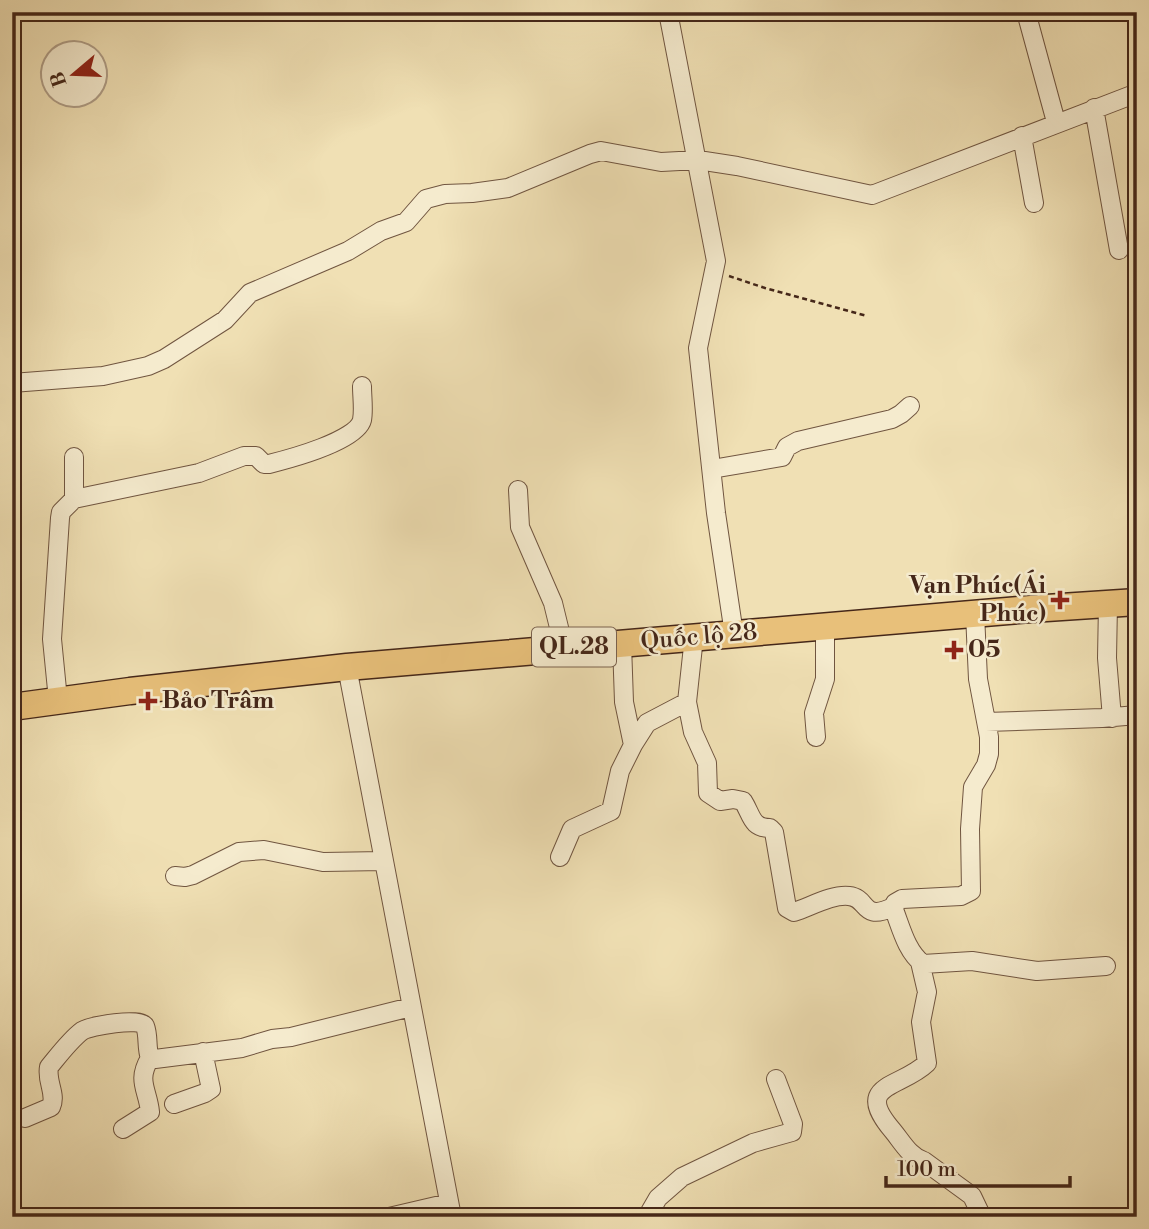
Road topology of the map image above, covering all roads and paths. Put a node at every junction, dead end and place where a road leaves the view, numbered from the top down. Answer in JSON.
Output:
{"nodes":[{"id":1,"x":668,"y":12,"type":"edge"},
{"id":2,"x":1026,"y":12,"type":"edge"},
{"id":3,"x":1137,"y":93,"type":"edge"},
{"id":4,"x":1094,"y":108,"type":"junction"},
{"id":5,"x":1056,"y":122,"type":"junction"},
{"id":6,"x":1022,"y":135,"type":"junction"},
{"id":7,"x":698,"y":160,"type":"junction"},
{"id":8,"x":1034,"y":203,"type":"dead end"},
{"id":9,"x":1119,"y":250,"type":"dead end"},
{"id":10,"x":714,"y":270,"type":"junction"},
{"id":11,"x":867,"y":316,"type":"dead end"},
{"id":12,"x":12,"y":383,"type":"edge"},
{"id":13,"x":362,"y":386,"type":"dead end"},
{"id":14,"x":910,"y":406,"type":"dead end"},
{"id":15,"x":74,"y":457,"type":"dead end"},
{"id":16,"x":712,"y":469,"type":"junction"},
{"id":17,"x":518,"y":490,"type":"dead end"},
{"id":18,"x":74,"y":499,"type":"junction"},
{"id":19,"x":1137,"y":603,"type":"edge"},
{"id":20,"x":1108,"y":604,"type":"junction"},
{"id":21,"x":975,"y":614,"type":"junction"},
{"id":22,"x":825,"y":627,"type":"junction"},
{"id":23,"x":734,"y":634,"type":"junction"},
{"id":24,"x":695,"y":637,"type":"junction"},
{"id":25,"x":622,"y":644,"type":"junction"},
{"id":26,"x":564,"y":648,"type":"junction"},
{"id":27,"x":347,"y":667,"type":"junction"},
{"id":28,"x":58,"y":700,"type":"junction"},
{"id":29,"x":687,"y":702,"type":"junction"},
{"id":30,"x":12,"y":707,"type":"edge"},
{"id":31,"x":1137,"y":715,"type":"edge"},
{"id":32,"x":1112,"y":718,"type":"junction"},
{"id":33,"x":986,"y":722,"type":"junction"},
{"id":34,"x":816,"y":737,"type":"dead end"},
{"id":35,"x":633,"y":745,"type":"junction"},
{"id":36,"x":561,"y":857,"type":"dead end"},
{"id":37,"x":383,"y":861,"type":"junction"},
{"id":38,"x":175,"y":876,"type":"dead end"},
{"id":39,"x":893,"y":908,"type":"junction"},
{"id":40,"x":920,"y":962,"type":"junction"},
{"id":41,"x":1106,"y":966,"type":"dead end"},
{"id":42,"x":411,"y":1007,"type":"junction"},
{"id":43,"x":1137,"y":1039,"type":"edge"},
{"id":44,"x":1128,"y":1040,"type":"dead end"},
{"id":45,"x":203,"y":1052,"type":"junction"},
{"id":46,"x":150,"y":1058,"type":"junction"},
{"id":47,"x":776,"y":1079,"type":"dead end"},
{"id":48,"x":174,"y":1104,"type":"dead end"},
{"id":49,"x":25,"y":1118,"type":"dead end"},
{"id":50,"x":123,"y":1129,"type":"dead end"},
{"id":51,"x":450,"y":1210,"type":"edge"},
{"id":52,"x":389,"y":1217,"type":"edge"},
{"id":53,"x":647,"y":1217,"type":"edge"},
{"id":54,"x":982,"y":1217,"type":"edge"}],
"edges":[{"from":1,"to":7,"type":"street"},
{"from":2,"to":5,"type":"street"},
{"from":3,"to":4,"type":"street"},
{"from":4,"to":5,"type":"street"},
{"from":4,"to":9,"type":"street"},
{"from":5,"to":6,"type":"street"},
{"from":6,"to":7,"type":"street"},
{"from":6,"to":8,"type":"street"},
{"from":7,"to":10,"type":"street"},
{"from":7,"to":12,"type":"street"},
{"from":10,"to":11,"type":"path"},
{"from":10,"to":16,"type":"street"},
{"from":13,"to":18,"type":"street"},
{"from":14,"to":16,"type":"street"},
{"from":15,"to":18,"type":"street"},
{"from":16,"to":23,"type":"street"},
{"from":17,"to":26,"type":"street"},
{"from":18,"to":28,"type":"street"},
{"from":19,"to":20,"type":"highway","name":"Quốc lộ 28","number":"QL.28"},
{"from":20,"to":21,"type":"highway","name":"Quốc lộ 28","number":"QL.28"},
{"from":20,"to":32,"type":"street"},
{"from":21,"to":22,"type":"highway","name":"Quốc lộ 28","number":"QL.28"},
{"from":21,"to":33,"type":"street"},
{"from":22,"to":23,"type":"highway","name":"Quốc lộ 28","number":"QL.28"},
{"from":22,"to":34,"type":"street"},
{"from":23,"to":24,"type":"highway","name":"Quốc lộ 28","number":"QL.28"},
{"from":24,"to":25,"type":"highway","name":"Quốc lộ 28","number":"QL.28"},
{"from":24,"to":29,"type":"street"},
{"from":25,"to":26,"type":"highway","name":"Quốc lộ 28","number":"QL.28"},
{"from":25,"to":35,"type":"street"},
{"from":26,"to":27,"type":"highway","name":"Quốc lộ 28","number":"QL.28"},
{"from":27,"to":28,"type":"highway","name":"Quốc lộ 28","number":"QL.28"},
{"from":27,"to":37,"type":"street"},
{"from":28,"to":30,"type":"highway","name":"Quốc lộ 28","number":"QL.28"},
{"from":29,"to":35,"type":"street"},
{"from":29,"to":39,"type":"street"},
{"from":31,"to":32,"type":"street"},
{"from":32,"to":33,"type":"street"},
{"from":33,"to":39,"type":"street"},
{"from":35,"to":36,"type":"street"},
{"from":37,"to":38,"type":"street"},
{"from":37,"to":42,"type":"street"},
{"from":39,"to":40,"type":"street"},
{"from":40,"to":41,"type":"street"},
{"from":40,"to":54,"type":"street"},
{"from":42,"to":45,"type":"street"},
{"from":42,"to":51,"type":"street"},
{"from":43,"to":44,"type":"path"},
{"from":45,"to":46,"type":"street"},
{"from":45,"to":48,"type":"street"},
{"from":46,"to":49,"type":"street"},
{"from":46,"to":50,"type":"street"},
{"from":47,"to":53,"type":"street"},
{"from":51,"to":52,"type":"street"}]}
